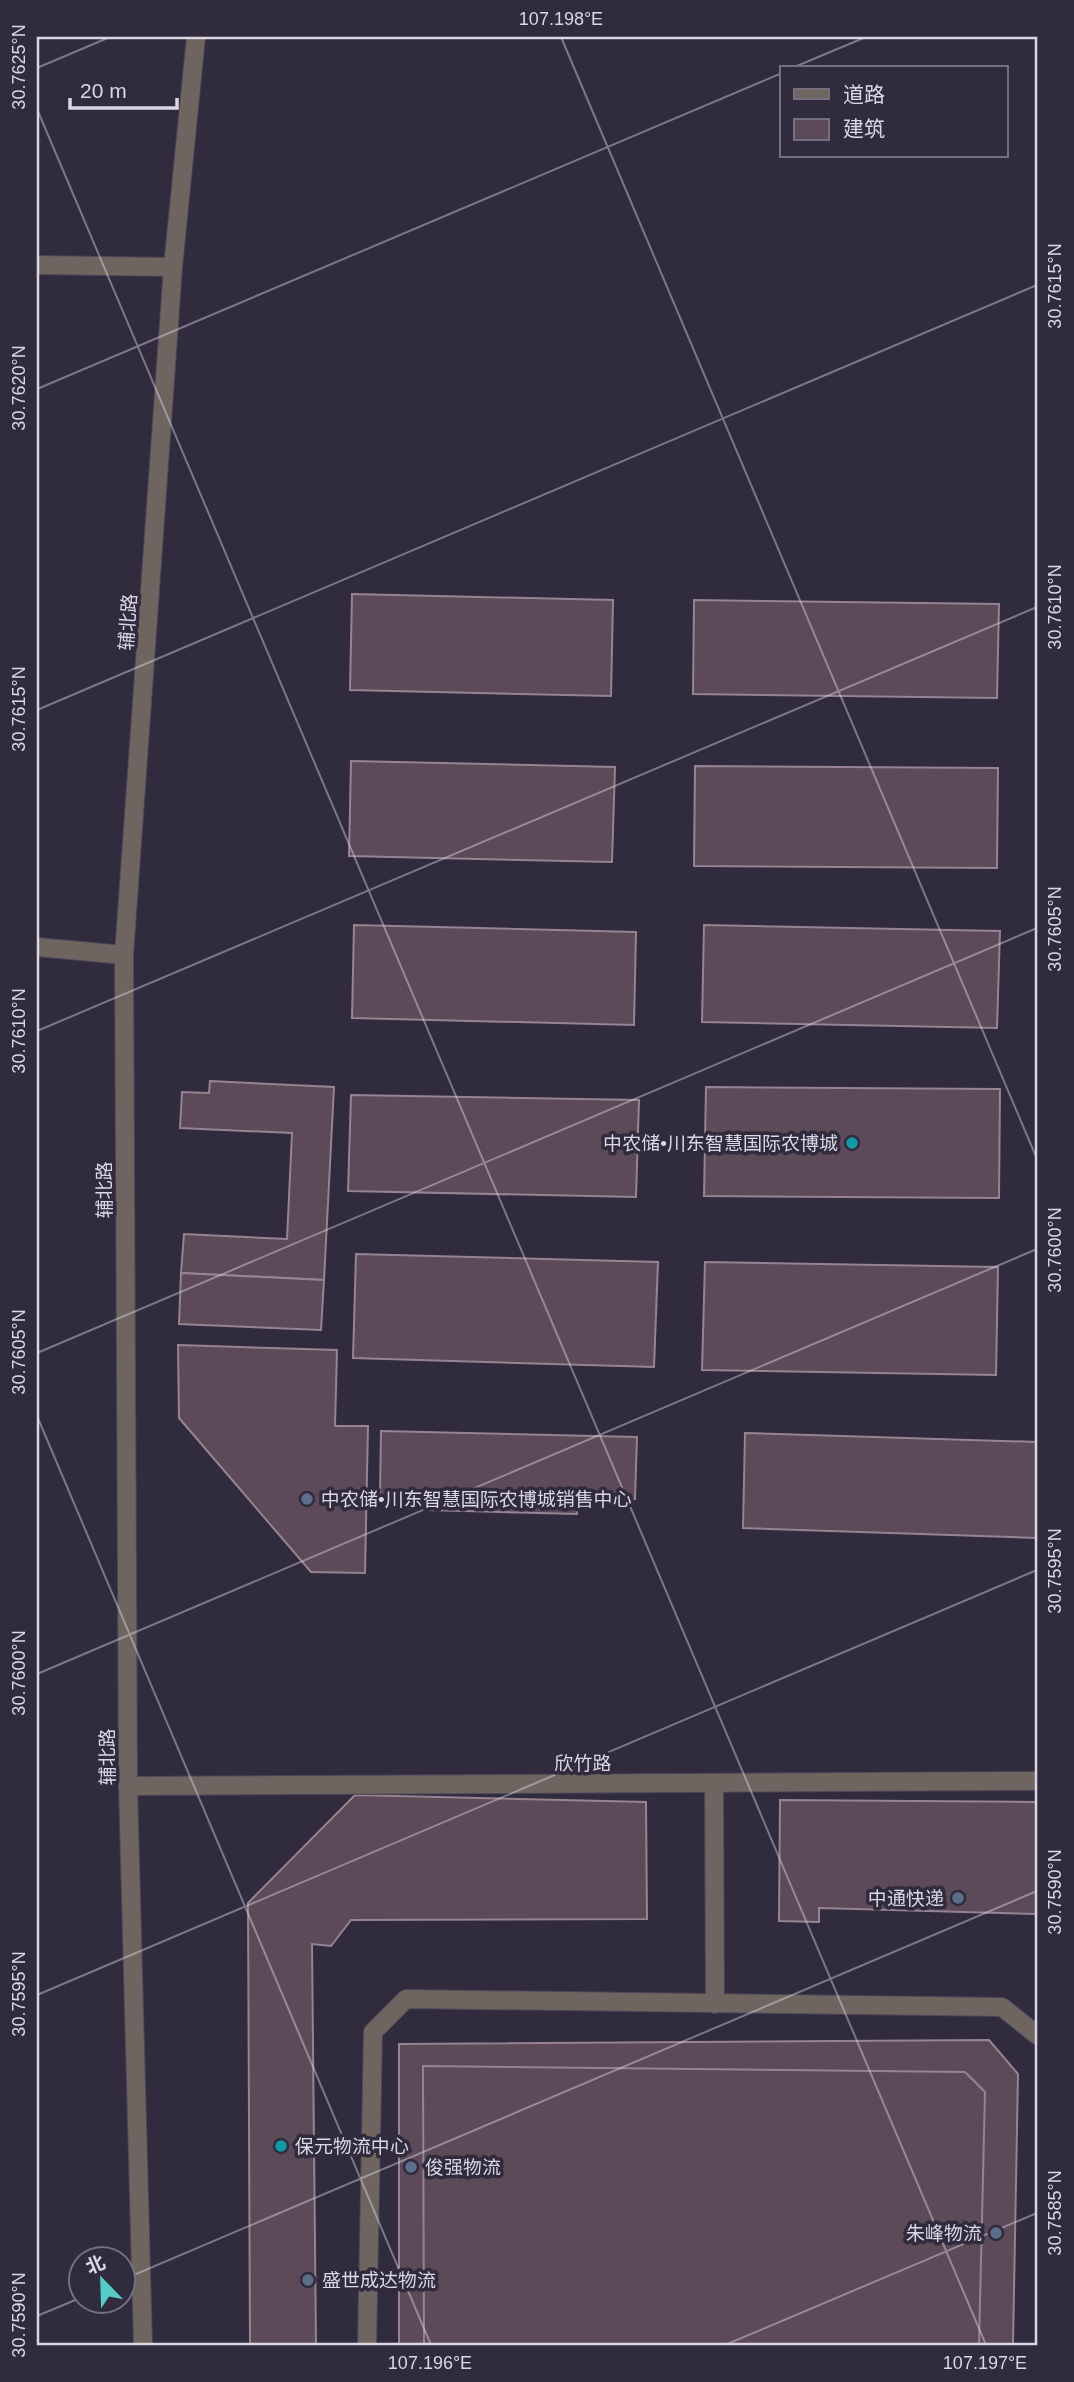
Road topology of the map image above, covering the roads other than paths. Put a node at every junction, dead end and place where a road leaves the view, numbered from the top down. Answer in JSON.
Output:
{"nodes":[{"id":1,"x":196,"y":37,"type":"edge"},
{"id":2,"x":37,"y":265,"type":"edge"},
{"id":3,"x":173,"y":267,"type":"junction"},
{"id":4,"x":37,"y":947,"type":"edge"},
{"id":5,"x":124,"y":955,"type":"junction"},
{"id":6,"x":1037,"y":1781,"type":"edge"},
{"id":7,"x":714,"y":1783,"type":"junction"},
{"id":8,"x":128,"y":1786,"type":"junction"},
{"id":9,"x":715,"y":2004,"type":"junction"},
{"id":10,"x":1037,"y":2035,"type":"edge"},
{"id":11,"x":143,"y":2345,"type":"edge"},
{"id":12,"x":367,"y":2345,"type":"edge"}],
"edges":[{"from":1,"to":3,"type":"street","name":"辅北路"},
{"from":2,"to":3,"type":"street"},
{"from":3,"to":5,"type":"street","name":"辅北路"},
{"from":4,"to":5,"type":"street"},
{"from":5,"to":8,"type":"street","name":"辅北路"},
{"from":6,"to":7,"type":"street","name":"欣竹路"},
{"from":7,"to":8,"type":"street","name":"欣竹路"},
{"from":7,"to":9,"type":"street"},
{"from":8,"to":11,"type":"street","name":"辅北路"},
{"from":9,"to":10,"type":"street"},
{"from":9,"to":12,"type":"street"}]}
